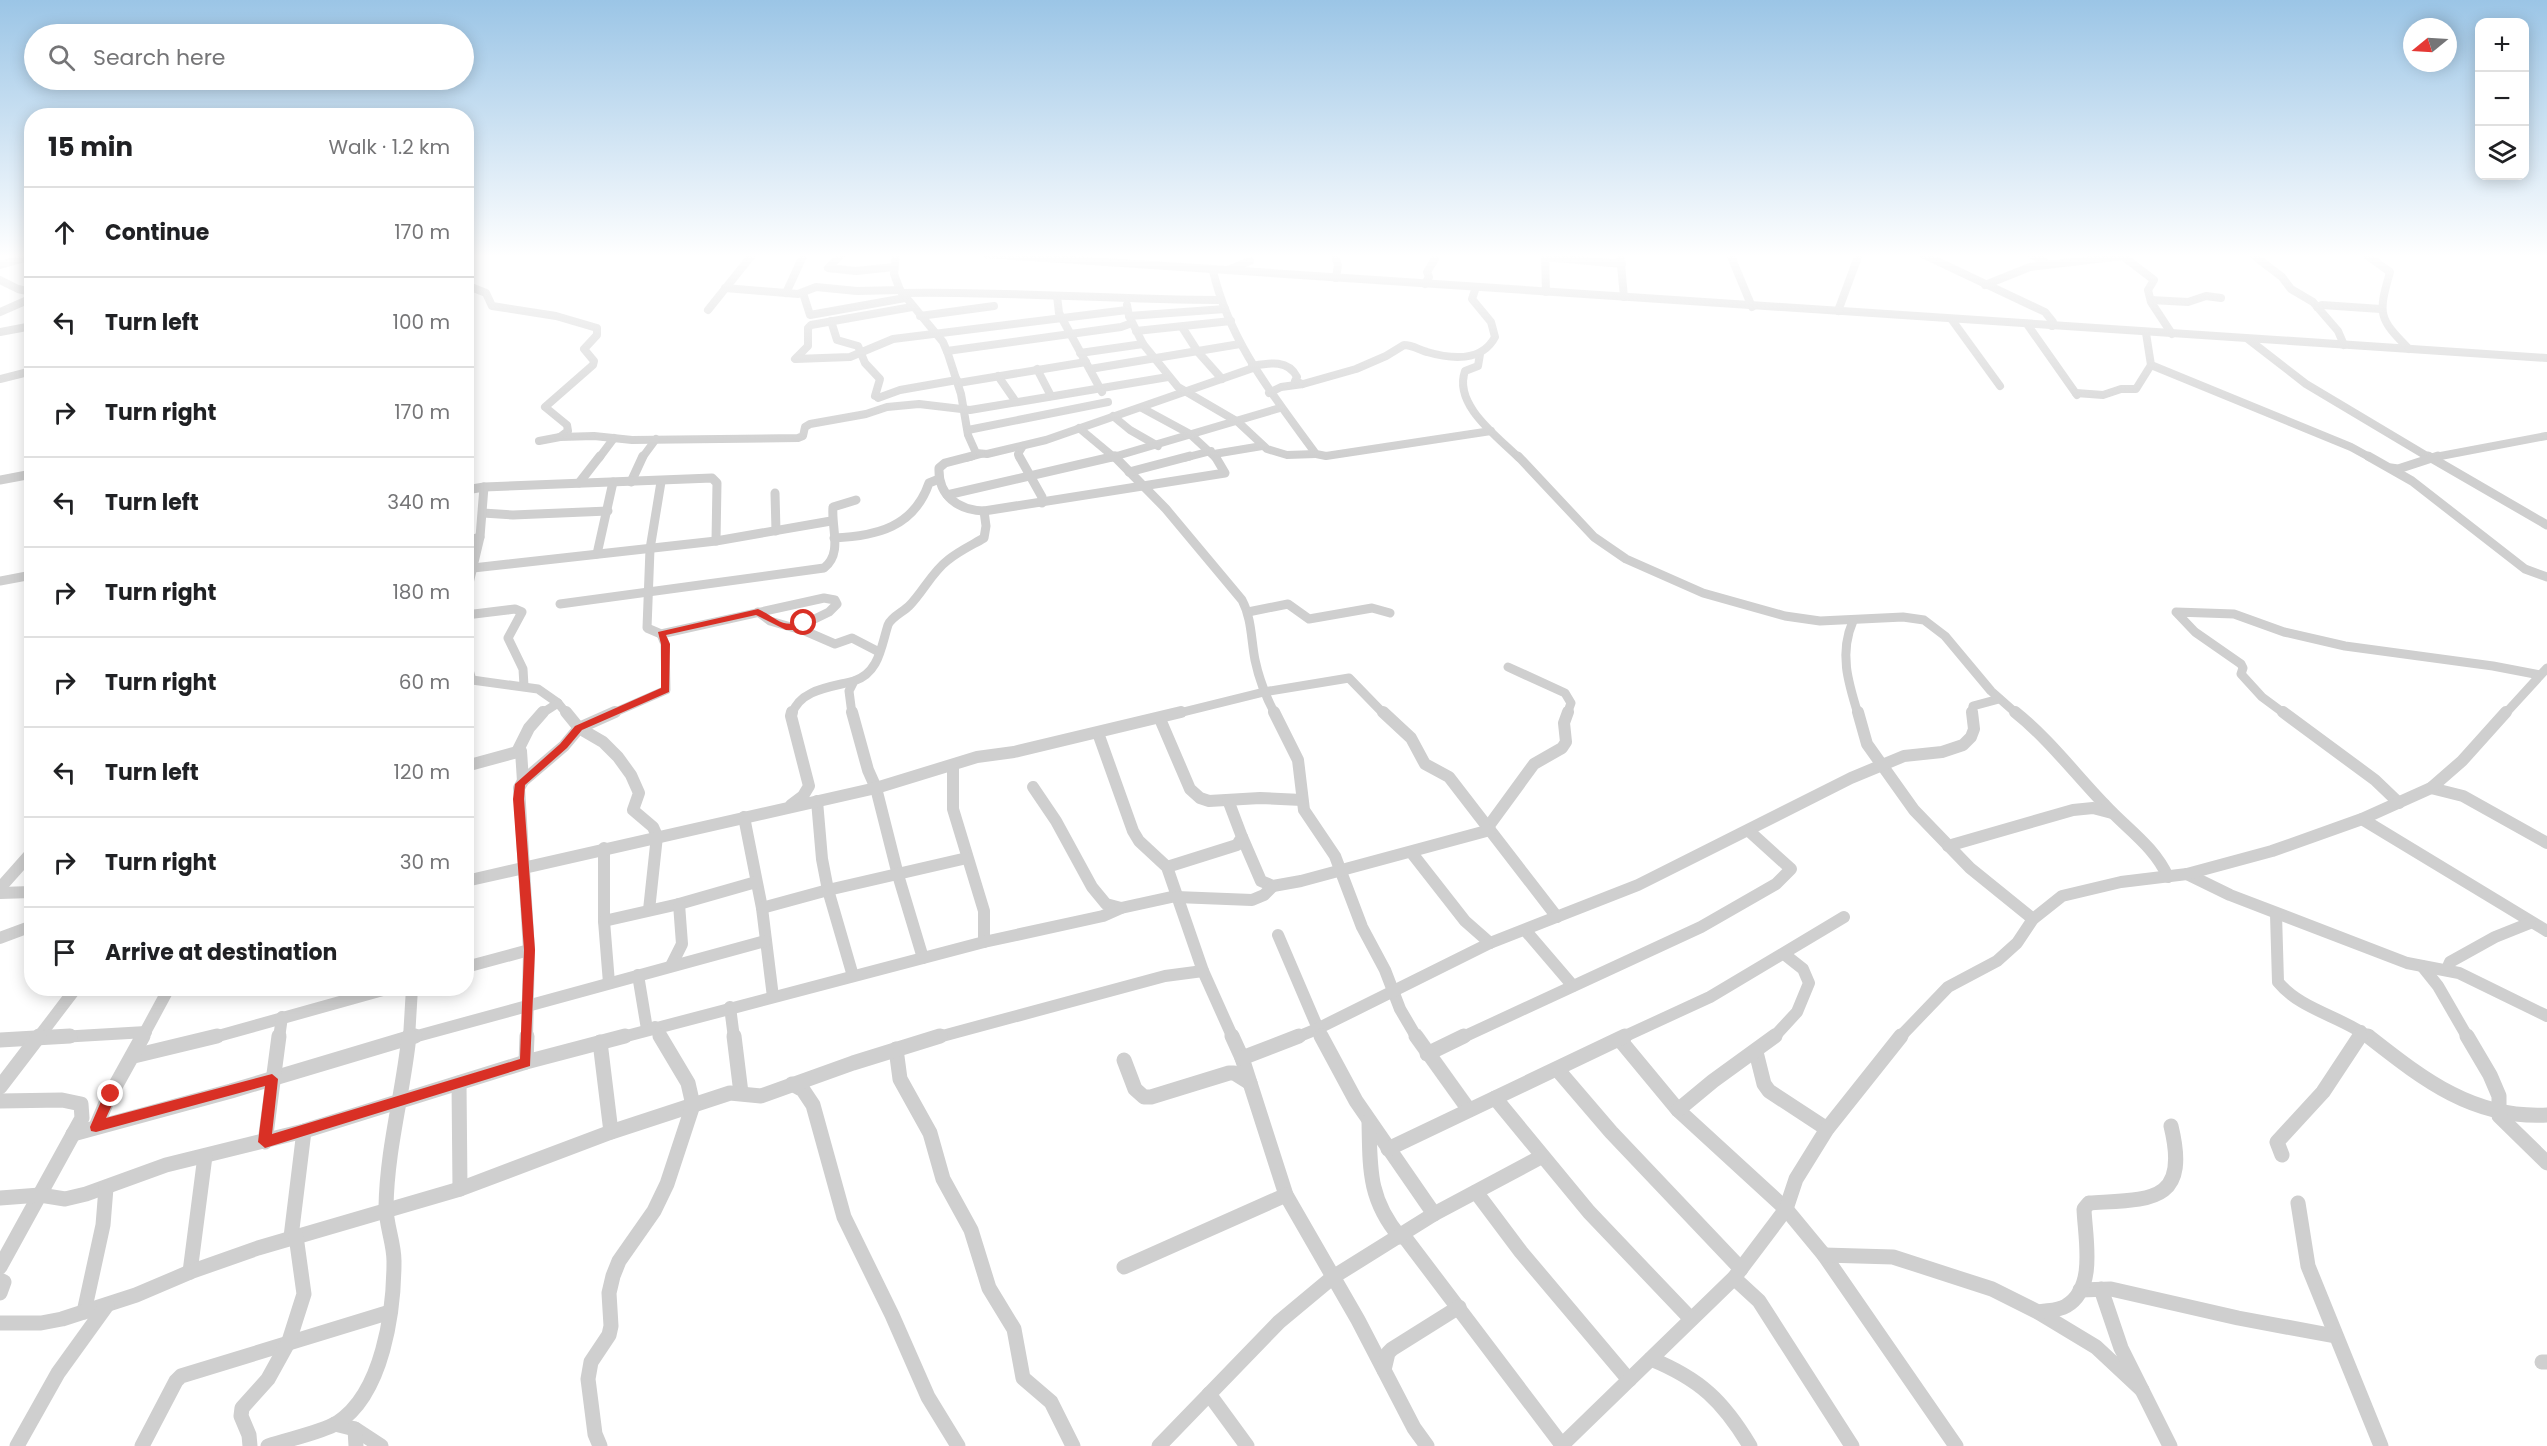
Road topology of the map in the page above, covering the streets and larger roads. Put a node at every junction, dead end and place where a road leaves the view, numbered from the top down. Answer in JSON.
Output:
{"nodes":[{"id":1,"x":575,"y":321,"type":"edge"},
{"id":2,"x":829,"y":321,"type":"edge"},
{"id":3,"x":831,"y":321,"type":"edge"},
{"id":4,"x":924,"y":321,"type":"edge"},
{"id":5,"x":1027,"y":321,"type":"edge"},
{"id":6,"x":1065,"y":321,"type":"edge"},
{"id":7,"x":1127,"y":321,"type":"edge"},
{"id":8,"x":1131,"y":321,"type":"edge"},
{"id":9,"x":1227,"y":321,"type":"edge"},
{"id":10,"x":1231,"y":321,"type":"edge"},
{"id":11,"x":1491,"y":321,"type":"edge"},
{"id":12,"x":1953,"y":321,"type":"edge"},
{"id":13,"x":1980,"y":321,"type":"edge"},
{"id":14,"x":2052,"y":321,"type":"edge"},
{"id":15,"x":2164,"y":321,"type":"edge"},
{"id":16,"x":2330,"y":321,"type":"edge"},
{"id":17,"x":2384,"y":321,"type":"edge"},
{"id":18,"x":2027,"y":324,"type":"junction"},
{"id":19,"x":2052,"y":326,"type":"junction"},
{"id":20,"x":1182,"y":327,"type":"junction"},
{"id":21,"x":24,"y":328,"type":"edge"},
{"id":22,"x":1136,"y":332,"type":"junction"},
{"id":23,"x":0,"y":333,"type":"edge"},
{"id":24,"x":933,"y":333,"type":"junction"},
{"id":25,"x":1071,"y":333,"type":"junction"},
{"id":26,"x":2146,"y":333,"type":"junction"},
{"id":27,"x":2172,"y":334,"type":"junction"},
{"id":28,"x":2248,"y":339,"type":"junction"},
{"id":29,"x":1143,"y":344,"type":"junction"},
{"id":30,"x":1240,"y":344,"type":"junction"},
{"id":31,"x":2344,"y":345,"type":"junction"},
{"id":32,"x":2409,"y":349,"type":"junction"},
{"id":33,"x":947,"y":351,"type":"junction"},
{"id":34,"x":860,"y":352,"type":"junction"},
{"id":35,"x":1198,"y":352,"type":"junction"},
{"id":36,"x":1080,"y":353,"type":"junction"},
{"id":37,"x":1480,"y":354,"type":"junction"},
{"id":38,"x":2547,"y":358,"type":"edge"},
{"id":39,"x":1153,"y":359,"type":"junction"},
{"id":40,"x":2151,"y":365,"type":"junction"},
{"id":41,"x":1088,"y":366,"type":"junction"},
{"id":42,"x":1252,"y":367,"type":"junction"},
{"id":43,"x":1037,"y":369,"type":"junction"},
{"id":44,"x":24,"y":373,"type":"edge"},
{"id":45,"x":998,"y":376,"type":"junction"},
{"id":46,"x":1168,"y":376,"type":"junction"},
{"id":47,"x":0,"y":379,"type":"edge"},
{"id":48,"x":1222,"y":379,"type":"junction"},
{"id":49,"x":957,"y":382,"type":"junction"},
{"id":50,"x":1302,"y":384,"type":"junction"},
{"id":51,"x":2000,"y":386,"type":"dead end"},
{"id":52,"x":1100,"y":388,"type":"junction"},
{"id":53,"x":1186,"y":393,"type":"junction"},
{"id":54,"x":1269,"y":393,"type":"junction"},
{"id":55,"x":1051,"y":396,"type":"junction"},
{"id":56,"x":1016,"y":402,"type":"junction"},
{"id":57,"x":1108,"y":402,"type":"junction"},
{"id":58,"x":1142,"y":408,"type":"junction"},
{"id":59,"x":1280,"y":408,"type":"junction"},
{"id":60,"x":964,"y":409,"type":"junction"},
{"id":61,"x":1115,"y":416,"type":"junction"},
{"id":62,"x":1238,"y":422,"type":"junction"},
{"id":63,"x":1079,"y":428,"type":"junction"},
{"id":64,"x":968,"y":430,"type":"junction"},
{"id":65,"x":1491,"y":431,"type":"junction"},
{"id":66,"x":1194,"y":435,"type":"junction"},
{"id":67,"x":2546,"y":436,"type":"dead end"},
{"id":68,"x":560,"y":437,"type":"junction"},
{"id":69,"x":614,"y":438,"type":"junction"},
{"id":70,"x":656,"y":439,"type":"junction"},
{"id":71,"x":539,"y":441,"type":"dead end"},
{"id":72,"x":1023,"y":446,"type":"junction"},
{"id":73,"x":1158,"y":446,"type":"junction"},
{"id":74,"x":1262,"y":446,"type":"junction"},
{"id":75,"x":1213,"y":453,"type":"junction"},
{"id":76,"x":981,"y":454,"type":"junction"},
{"id":77,"x":1316,"y":454,"type":"junction"},
{"id":78,"x":1114,"y":457,"type":"junction"},
{"id":79,"x":2429,"y":458,"type":"junction"},
{"id":80,"x":2389,"y":468,"type":"junction"},
{"id":81,"x":1129,"y":472,"type":"junction"},
{"id":82,"x":24,"y":476,"type":"edge"},
{"id":83,"x":1030,"y":476,"type":"junction"},
{"id":84,"x":939,"y":479,"type":"junction"},
{"id":85,"x":0,"y":480,"type":"edge"},
{"id":86,"x":613,"y":482,"type":"junction"},
{"id":87,"x":631,"y":482,"type":"junction"},
{"id":88,"x":661,"y":482,"type":"junction"},
{"id":89,"x":579,"y":483,"type":"junction"},
{"id":90,"x":1144,"y":486,"type":"junction"},
{"id":91,"x":484,"y":487,"type":"junction"},
{"id":92,"x":474,"y":489,"type":"edge"},
{"id":93,"x":775,"y":493,"type":"dead end"},
{"id":94,"x":947,"y":495,"type":"junction"},
{"id":95,"x":856,"y":501,"type":"dead end"},
{"id":96,"x":1042,"y":503,"type":"junction"},
{"id":97,"x":608,"y":511,"type":"junction"},
{"id":98,"x":984,"y":511,"type":"junction"},
{"id":99,"x":483,"y":513,"type":"junction"},
{"id":100,"x":2547,"y":513,"type":"edge"},
{"id":101,"x":2531,"y":516,"type":"junction"},
{"id":102,"x":831,"y":521,"type":"junction"},
{"id":103,"x":2547,"y":525,"type":"edge"},
{"id":104,"x":776,"y":531,"type":"junction"},
{"id":105,"x":480,"y":537,"type":"junction"},
{"id":106,"x":834,"y":538,"type":"junction"},
{"id":107,"x":474,"y":539,"type":"edge"},
{"id":108,"x":716,"y":541,"type":"junction"},
{"id":109,"x":650,"y":549,"type":"junction"},
{"id":110,"x":597,"y":554,"type":"junction"},
{"id":111,"x":474,"y":564,"type":"edge"},
{"id":112,"x":474,"y":568,"type":"edge"},
{"id":113,"x":24,"y":577,"type":"edge"},
{"id":114,"x":2547,"y":577,"type":"edge"},
{"id":115,"x":0,"y":581,"type":"edge"},
{"id":116,"x":647,"y":593,"type":"junction"},
{"id":117,"x":560,"y":604,"type":"dead end"},
{"id":118,"x":758,"y":612,"type":"junction"},
{"id":119,"x":1248,"y":612,"type":"junction"},
{"id":120,"x":1390,"y":613,"type":"dead end"},
{"id":121,"x":474,"y":614,"type":"edge"},
{"id":122,"x":1853,"y":621,"type":"junction"},
{"id":123,"x":796,"y":628,"type":"junction"},
{"id":124,"x":661,"y":634,"type":"junction"},
{"id":125,"x":879,"y":652,"type":"junction"},
{"id":126,"x":1508,"y":667,"type":"dead end"},
{"id":127,"x":2544,"y":672,"type":"edge"},
{"id":128,"x":474,"y":680,"type":"edge"},
{"id":129,"x":854,"y":681,"type":"junction"},
{"id":130,"x":524,"y":686,"type":"junction"},
{"id":131,"x":1264,"y":693,"type":"junction"},
{"id":132,"x":1999,"y":699,"type":"junction"},
{"id":133,"x":558,"y":703,"type":"junction"},
{"id":134,"x":1160,"y":719,"type":"junction"},
{"id":135,"x":579,"y":728,"type":"junction"},
{"id":136,"x":1098,"y":733,"type":"junction"},
{"id":137,"x":518,"y":750,"type":"junction"},
{"id":138,"x":474,"y":764,"type":"edge"},
{"id":139,"x":953,"y":765,"type":"junction"},
{"id":140,"x":1883,"y":766,"type":"junction"},
{"id":141,"x":523,"y":781,"type":"junction"},
{"id":142,"x":1033,"y":787,"type":"dead end"},
{"id":143,"x":876,"y":788,"type":"junction"},
{"id":144,"x":2431,"y":788,"type":"junction"},
{"id":145,"x":1228,"y":800,"type":"junction"},
{"id":146,"x":1302,"y":800,"type":"junction"},
{"id":147,"x":817,"y":801,"type":"junction"},
{"id":148,"x":2399,"y":803,"type":"junction"},
{"id":149,"x":788,"y":807,"type":"junction"},
{"id":150,"x":2112,"y":813,"type":"junction"},
{"id":151,"x":744,"y":817,"type":"junction"},
{"id":152,"x":2362,"y":819,"type":"junction"},
{"id":153,"x":1489,"y":829,"type":"junction"},
{"id":154,"x":1749,"y":831,"type":"junction"},
{"id":155,"x":657,"y":836,"type":"junction"},
{"id":156,"x":1242,"y":837,"type":"junction"},
{"id":157,"x":2547,"y":843,"type":"edge"},
{"id":158,"x":1948,"y":846,"type":"junction"},
{"id":159,"x":603,"y":848,"type":"junction"},
{"id":160,"x":1412,"y":852,"type":"junction"},
{"id":161,"x":967,"y":858,"type":"junction"},
{"id":162,"x":24,"y":862,"type":"edge"},
{"id":163,"x":1167,"y":867,"type":"junction"},
{"id":164,"x":524,"y":868,"type":"junction"},
{"id":165,"x":1340,"y":869,"type":"junction"},
{"id":166,"x":2187,"y":874,"type":"junction"},
{"id":167,"x":898,"y":875,"type":"junction"},
{"id":168,"x":2168,"y":877,"type":"junction"},
{"id":169,"x":474,"y":879,"type":"edge"},
{"id":170,"x":756,"y":882,"type":"junction"},
{"id":171,"x":1273,"y":886,"type":"junction"},
{"id":172,"x":828,"y":890,"type":"junction"},
{"id":173,"x":0,"y":891,"type":"edge"},
{"id":174,"x":24,"y":892,"type":"edge"},
{"id":175,"x":1176,"y":897,"type":"junction"},
{"id":176,"x":679,"y":904,"type":"junction"},
{"id":177,"x":762,"y":908,"type":"junction"},
{"id":178,"x":1121,"y":908,"type":"junction"},
{"id":179,"x":649,"y":910,"type":"junction"},
{"id":180,"x":2276,"y":914,"type":"junction"},
{"id":181,"x":1557,"y":917,"type":"junction"},
{"id":182,"x":1844,"y":917,"type":"dead end"},
{"id":183,"x":2032,"y":919,"type":"junction"},
{"id":184,"x":604,"y":921,"type":"junction"},
{"id":185,"x":2530,"y":923,"type":"junction"},
{"id":186,"x":24,"y":929,"type":"edge"},
{"id":187,"x":1525,"y":930,"type":"junction"},
{"id":188,"x":2547,"y":931,"type":"edge"},
{"id":189,"x":1278,"y":935,"type":"dead end"},
{"id":190,"x":0,"y":938,"type":"edge"},
{"id":191,"x":765,"y":941,"type":"junction"},
{"id":192,"x":984,"y":942,"type":"junction"},
{"id":193,"x":1490,"y":943,"type":"junction"},
{"id":194,"x":529,"y":950,"type":"junction"},
{"id":195,"x":1784,"y":954,"type":"junction"},
{"id":196,"x":923,"y":958,"type":"junction"},
{"id":197,"x":474,"y":965,"type":"edge"},
{"id":198,"x":670,"y":966,"type":"junction"},
{"id":199,"x":2422,"y":966,"type":"junction"},
{"id":200,"x":2446,"y":969,"type":"junction"},
{"id":201,"x":1203,"y":971,"type":"junction"},
{"id":202,"x":638,"y":975,"type":"junction"},
{"id":203,"x":853,"y":975,"type":"junction"},
{"id":204,"x":609,"y":983,"type":"junction"},
{"id":205,"x":1573,"y":986,"type":"junction"},
{"id":206,"x":1392,"y":991,"type":"junction"},
{"id":207,"x":70,"y":996,"type":"edge"},
{"id":208,"x":165,"y":996,"type":"edge"},
{"id":209,"x":360,"y":996,"type":"edge"},
{"id":210,"x":412,"y":996,"type":"edge"},
{"id":211,"x":773,"y":997,"type":"junction"},
{"id":212,"x":527,"y":1004,"type":"junction"},
{"id":213,"x":730,"y":1007,"type":"junction"},
{"id":214,"x":2547,"y":1016,"type":"edge"},
{"id":215,"x":282,"y":1017,"type":"junction"},
{"id":216,"x":651,"y":1028,"type":"junction"},
{"id":217,"x":1317,"y":1029,"type":"junction"},
{"id":218,"x":2361,"y":1031,"type":"junction"},
{"id":219,"x":146,"y":1032,"type":"junction"},
{"id":220,"x":37,"y":1038,"type":"junction"},
{"id":221,"x":409,"y":1039,"type":"junction"},
{"id":222,"x":0,"y":1040,"type":"edge"},
{"id":223,"x":1620,"y":1040,"type":"junction"},
{"id":224,"x":600,"y":1042,"type":"junction"},
{"id":225,"x":896,"y":1049,"type":"junction"},
{"id":226,"x":1756,"y":1052,"type":"junction"},
{"id":227,"x":1427,"y":1054,"type":"junction"},
{"id":228,"x":134,"y":1056,"type":"junction"},
{"id":229,"x":1242,"y":1058,"type":"junction"},
{"id":230,"x":1124,"y":1060,"type":"dead end"},
{"id":231,"x":526,"y":1062,"type":"junction"},
{"id":232,"x":1557,"y":1069,"type":"junction"},
{"id":233,"x":815,"y":1076,"type":"junction"},
{"id":234,"x":272,"y":1079,"type":"junction"},
{"id":235,"x":459,"y":1083,"type":"junction"},
{"id":236,"x":1250,"y":1083,"type":"junction"},
{"id":237,"x":792,"y":1084,"type":"junction"},
{"id":238,"x":0,"y":1087,"type":"edge"},
{"id":239,"x":741,"y":1093,"type":"junction"},
{"id":240,"x":808,"y":1095,"type":"junction"},
{"id":241,"x":1495,"y":1098,"type":"junction"},
{"id":242,"x":0,"y":1101,"type":"edge"},
{"id":243,"x":397,"y":1102,"type":"junction"},
{"id":244,"x":693,"y":1105,"type":"junction"},
{"id":245,"x":1469,"y":1110,"type":"junction"},
{"id":246,"x":1678,"y":1110,"type":"junction"},
{"id":247,"x":2499,"y":1112,"type":"junction"},
{"id":248,"x":2547,"y":1115,"type":"edge"},
{"id":249,"x":1369,"y":1120,"type":"junction"},
{"id":250,"x":2171,"y":1126,"type":"dead end"},
{"id":251,"x":96,"y":1127,"type":"junction"},
{"id":252,"x":1827,"y":1129,"type":"junction"},
{"id":253,"x":304,"y":1131,"type":"junction"},
{"id":254,"x":611,"y":1132,"type":"junction"},
{"id":255,"x":73,"y":1134,"type":"junction"},
{"id":256,"x":265,"y":1142,"type":"junction"},
{"id":257,"x":1388,"y":1149,"type":"junction"},
{"id":258,"x":205,"y":1155,"type":"junction"},
{"id":259,"x":2282,"y":1155,"type":"dead end"},
{"id":260,"x":1541,"y":1157,"type":"junction"},
{"id":261,"x":2547,"y":1163,"type":"edge"},
{"id":262,"x":106,"y":1188,"type":"junction"},
{"id":263,"x":460,"y":1189,"type":"junction"},
{"id":264,"x":1476,"y":1192,"type":"junction"},
{"id":265,"x":40,"y":1195,"type":"junction"},
{"id":266,"x":1286,"y":1195,"type":"junction"},
{"id":267,"x":0,"y":1198,"type":"edge"},
{"id":268,"x":2298,"y":1203,"type":"dead end"},
{"id":269,"x":1786,"y":1209,"type":"junction"},
{"id":270,"x":386,"y":1210,"type":"junction"},
{"id":271,"x":1434,"y":1214,"type":"junction"},
{"id":272,"x":294,"y":1236,"type":"junction"},
{"id":273,"x":1401,"y":1236,"type":"junction"},
{"id":274,"x":1824,"y":1256,"type":"junction"},
{"id":275,"x":0,"y":1267,"type":"edge"},
{"id":276,"x":1124,"y":1267,"type":"dead end"},
{"id":277,"x":190,"y":1272,"type":"junction"},
{"id":278,"x":1737,"y":1273,"type":"junction"},
{"id":279,"x":1333,"y":1276,"type":"junction"},
{"id":280,"x":0,"y":1280,"type":"edge"},
{"id":281,"x":2101,"y":1289,"type":"junction"},
{"id":282,"x":2080,"y":1290,"type":"junction"},
{"id":283,"x":0,"y":1293,"type":"edge"},
{"id":284,"x":108,"y":1303,"type":"junction"},
{"id":285,"x":1458,"y":1307,"type":"junction"},
{"id":286,"x":84,"y":1312,"type":"junction"},
{"id":287,"x":390,"y":1312,"type":"junction"},
{"id":288,"x":2038,"y":1312,"type":"junction"},
{"id":289,"x":1691,"y":1319,"type":"junction"},
{"id":290,"x":0,"y":1323,"type":"edge"},
{"id":291,"x":2335,"y":1336,"type":"junction"},
{"id":292,"x":289,"y":1341,"type":"junction"},
{"id":293,"x":1370,"y":1343,"type":"junction"},
{"id":294,"x":1392,"y":1350,"type":"junction"},
{"id":295,"x":1651,"y":1359,"type":"junction"},
{"id":296,"x":1384,"y":1370,"type":"junction"},
{"id":297,"x":1629,"y":1380,"type":"junction"},
{"id":298,"x":2142,"y":1390,"type":"junction"},
{"id":299,"x":1209,"y":1394,"type":"junction"},
{"id":300,"x":335,"y":1424,"type":"junction"},
{"id":301,"x":356,"y":1438,"type":"edge"},
{"id":302,"x":956,"y":1445,"type":"edge"},
{"id":303,"x":1562,"y":1445,"type":"edge"},
{"id":304,"x":17,"y":1446,"type":"edge"},
{"id":305,"x":142,"y":1446,"type":"edge"},
{"id":306,"x":250,"y":1446,"type":"edge"},
{"id":307,"x":268,"y":1446,"type":"edge"},
{"id":308,"x":381,"y":1446,"type":"edge"},
{"id":309,"x":600,"y":1446,"type":"edge"},
{"id":310,"x":1073,"y":1446,"type":"edge"},
{"id":311,"x":1160,"y":1446,"type":"edge"},
{"id":312,"x":1247,"y":1446,"type":"edge"},
{"id":313,"x":1427,"y":1446,"type":"edge"},
{"id":314,"x":1750,"y":1446,"type":"edge"},
{"id":315,"x":1852,"y":1446,"type":"edge"},
{"id":316,"x":1956,"y":1446,"type":"edge"},
{"id":317,"x":2170,"y":1446,"type":"edge"},
{"id":318,"x":2381,"y":1446,"type":"edge"}],
"edges":[{"from":1,"to":68,"type":"street"},
{"from":2,"to":34,"type":"street"},
{"from":3,"to":34,"type":"street"},
{"from":4,"to":24,"type":"street"},
{"from":5,"to":24,"type":"street"},
{"from":6,"to":25,"type":"street"},
{"from":7,"to":25,"type":"street"},
{"from":8,"to":22,"type":"street"},
{"from":9,"to":20,"type":"street"},
{"from":10,"to":30,"type":"street"},
{"from":11,"to":37,"type":"street"},
{"from":12,"to":51,"type":"street"},
{"from":13,"to":18,"type":"street"},
{"from":14,"to":19,"type":"street"},
{"from":15,"to":27,"type":"street"},
{"from":16,"to":31,"type":"street"},
{"from":17,"to":32,"type":"street"},
{"from":18,"to":19,"type":"street"},
{"from":18,"to":40,"type":"street"},
{"from":19,"to":26,"type":"street"},
{"from":20,"to":22,"type":"street"},
{"from":20,"to":35,"type":"street"},
{"from":21,"to":23,"type":"street"},
{"from":22,"to":29,"type":"street"},
{"from":24,"to":33,"type":"street"},
{"from":24,"to":34,"type":"street"},
{"from":25,"to":33,"type":"street"},
{"from":25,"to":36,"type":"street"},
{"from":26,"to":27,"type":"street"},
{"from":26,"to":40,"type":"street"},
{"from":27,"to":28,"type":"street"},
{"from":28,"to":31,"type":"street"},
{"from":28,"to":79,"type":"street"},
{"from":29,"to":36,"type":"street"},
{"from":29,"to":39,"type":"street"},
{"from":30,"to":35,"type":"street"},
{"from":30,"to":42,"type":"street"},
{"from":31,"to":32,"type":"street"},
{"from":32,"to":38,"type":"street"},
{"from":33,"to":49,"type":"street"},
{"from":34,"to":49,"type":"street"},
{"from":35,"to":39,"type":"street"},
{"from":35,"to":48,"type":"street"},
{"from":36,"to":41,"type":"street"},
{"from":37,"to":50,"type":"street"},
{"from":37,"to":65,"type":"street"},
{"from":39,"to":41,"type":"street"},
{"from":39,"to":46,"type":"street"},
{"from":40,"to":80,"type":"street"},
{"from":41,"to":43,"type":"street"},
{"from":41,"to":52,"type":"street"},
{"from":42,"to":48,"type":"street"},
{"from":42,"to":50,"type":"street"},
{"from":42,"to":54,"type":"street"},
{"from":43,"to":45,"type":"street"},
{"from":43,"to":55,"type":"street"},
{"from":44,"to":47,"type":"street"},
{"from":45,"to":49,"type":"street"},
{"from":45,"to":56,"type":"street"},
{"from":46,"to":52,"type":"street"},
{"from":46,"to":53,"type":"street"},
{"from":48,"to":53,"type":"street"},
{"from":49,"to":60,"type":"street"},
{"from":50,"to":54,"type":"street"},
{"from":52,"to":55,"type":"street"},
{"from":52,"to":57,"type":"street"},
{"from":53,"to":58,"type":"street"},
{"from":53,"to":62,"type":"street"},
{"from":54,"to":59,"type":"street"},
{"from":55,"to":56,"type":"street"},
{"from":56,"to":60,"type":"street"},
{"from":57,"to":61,"type":"street"},
{"from":57,"to":64,"type":"street"},
{"from":58,"to":61,"type":"street"},
{"from":58,"to":66,"type":"street"},
{"from":59,"to":62,"type":"street"},
{"from":59,"to":77,"type":"street"},
{"from":60,"to":64,"type":"street"},
{"from":60,"to":70,"type":"street"},
{"from":61,"to":63,"type":"street"},
{"from":61,"to":73,"type":"street"},
{"from":62,"to":66,"type":"street"},
{"from":62,"to":74,"type":"street"},
{"from":63,"to":72,"type":"street"},
{"from":63,"to":78,"type":"street"},
{"from":64,"to":76,"type":"street"},
{"from":65,"to":77,"type":"street"},
{"from":65,"to":122,"type":"street"},
{"from":66,"to":73,"type":"street"},
{"from":66,"to":75,"type":"street"},
{"from":67,"to":79,"type":"street"},
{"from":68,"to":69,"type":"street"},
{"from":68,"to":71,"type":"street"},
{"from":69,"to":70,"type":"street"},
{"from":69,"to":89,"type":"street"},
{"from":70,"to":87,"type":"street"},
{"from":72,"to":76,"type":"street"},
{"from":72,"to":83,"type":"street"},
{"from":73,"to":78,"type":"street"},
{"from":74,"to":75,"type":"street"},
{"from":74,"to":77,"type":"street"},
{"from":75,"to":81,"type":"street"},
{"from":75,"to":90,"type":"street"},
{"from":76,"to":84,"type":"street"},
{"from":78,"to":81,"type":"street"},
{"from":78,"to":83,"type":"street"},
{"from":79,"to":80,"type":"street"},
{"from":79,"to":101,"type":"street"},
{"from":80,"to":114,"type":"street"},
{"from":81,"to":90,"type":"street"},
{"from":82,"to":85,"type":"street"},
{"from":83,"to":94,"type":"street"},
{"from":83,"to":96,"type":"street"},
{"from":84,"to":94,"type":"street"},
{"from":84,"to":106,"type":"street"},
{"from":86,"to":87,"type":"street"},
{"from":86,"to":89,"type":"street"},
{"from":86,"to":97,"type":"street"},
{"from":87,"to":88,"type":"street"},
{"from":88,"to":108,"type":"street"},
{"from":88,"to":109,"type":"street"},
{"from":89,"to":91,"type":"street"},
{"from":90,"to":96,"type":"street"},
{"from":90,"to":119,"type":"street"},
{"from":91,"to":92,"type":"street"},
{"from":91,"to":99,"type":"street"},
{"from":93,"to":104,"type":"street"},
{"from":94,"to":98,"type":"street"},
{"from":95,"to":102,"type":"street"},
{"from":96,"to":98,"type":"street"},
{"from":97,"to":99,"type":"street"},
{"from":97,"to":110,"type":"street"},
{"from":98,"to":125,"type":"street"},
{"from":99,"to":105,"type":"street"},
{"from":100,"to":101,"type":"street"},
{"from":101,"to":103,"type":"street"},
{"from":102,"to":104,"type":"street"},
{"from":102,"to":106,"type":"street"},
{"from":104,"to":108,"type":"street"},
{"from":105,"to":107,"type":"street"},
{"from":105,"to":111,"type":"street"},
{"from":106,"to":116,"type":"street"},
{"from":108,"to":109,"type":"street"},
{"from":109,"to":110,"type":"street"},
{"from":109,"to":116,"type":"street"},
{"from":110,"to":112,"type":"street"},
{"from":113,"to":115,"type":"street"},
{"from":116,"to":117,"type":"street"},
{"from":116,"to":124,"type":"street"},
{"from":118,"to":123,"type":"street"},
{"from":118,"to":123,"type":"street"},
{"from":118,"to":124,"type":"street"},
{"from":119,"to":120,"type":"street"},
{"from":119,"to":131,"type":"street"},
{"from":121,"to":130,"type":"street"},
{"from":122,"to":132,"type":"street"},
{"from":122,"to":140,"type":"street"},
{"from":123,"to":125,"type":"street"},
{"from":124,"to":135,"type":"street"},
{"from":125,"to":129,"type":"street"},
{"from":126,"to":153,"type":"street"},
{"from":127,"to":144,"type":"street"},
{"from":127,"to":148,"type":"street"},
{"from":128,"to":130,"type":"street"},
{"from":129,"to":143,"type":"street"},
{"from":129,"to":149,"type":"street"},
{"from":130,"to":133,"type":"street"},
{"from":131,"to":134,"type":"street"},
{"from":131,"to":146,"type":"street"},
{"from":131,"to":153,"type":"street"},
{"from":132,"to":140,"type":"street"},
{"from":132,"to":150,"type":"street"},
{"from":133,"to":135,"type":"street"},
{"from":133,"to":137,"type":"street"},
{"from":134,"to":136,"type":"street"},
{"from":134,"to":145,"type":"street"},
{"from":135,"to":141,"type":"street"},
{"from":135,"to":155,"type":"street"},
{"from":136,"to":139,"type":"street"},
{"from":136,"to":163,"type":"street"},
{"from":137,"to":138,"type":"street"},
{"from":137,"to":141,"type":"street"},
{"from":139,"to":143,"type":"street"},
{"from":139,"to":161,"type":"street"},
{"from":140,"to":154,"type":"street"},
{"from":140,"to":158,"type":"street"},
{"from":141,"to":164,"type":"street"},
{"from":142,"to":178,"type":"street"},
{"from":143,"to":147,"type":"street"},
{"from":143,"to":167,"type":"street"},
{"from":144,"to":148,"type":"street"},
{"from":144,"to":157,"type":"street"},
{"from":145,"to":146,"type":"street"},
{"from":145,"to":156,"type":"street"},
{"from":146,"to":165,"type":"street"},
{"from":147,"to":149,"type":"street"},
{"from":147,"to":172,"type":"street"},
{"from":148,"to":152,"type":"street"},
{"from":149,"to":151,"type":"street"},
{"from":150,"to":158,"type":"street"},
{"from":150,"to":168,"type":"street"},
{"from":151,"to":155,"type":"street"},
{"from":151,"to":170,"type":"street"},
{"from":152,"to":166,"type":"street"},
{"from":152,"to":185,"type":"street"},
{"from":153,"to":160,"type":"street"},
{"from":153,"to":181,"type":"street"},
{"from":154,"to":181,"type":"street"},
{"from":154,"to":205,"type":"street"},
{"from":155,"to":159,"type":"street"},
{"from":155,"to":179,"type":"street"},
{"from":156,"to":163,"type":"street"},
{"from":156,"to":171,"type":"street"},
{"from":158,"to":183,"type":"street"},
{"from":159,"to":164,"type":"street"},
{"from":159,"to":184,"type":"street"},
{"from":160,"to":165,"type":"street"},
{"from":160,"to":193,"type":"street"},
{"from":161,"to":167,"type":"street"},
{"from":161,"to":192,"type":"street"},
{"from":162,"to":173,"type":"street"},
{"from":163,"to":175,"type":"street"},
{"from":164,"to":169,"type":"street"},
{"from":164,"to":194,"type":"street"},
{"from":165,"to":171,"type":"street"},
{"from":165,"to":206,"type":"street"},
{"from":166,"to":168,"type":"street"},
{"from":166,"to":180,"type":"street"},
{"from":167,"to":172,"type":"street"},
{"from":167,"to":196,"type":"street"},
{"from":168,"to":183,"type":"street"},
{"from":170,"to":176,"type":"street"},
{"from":170,"to":177,"type":"street"},
{"from":171,"to":175,"type":"street"},
{"from":172,"to":177,"type":"street"},
{"from":172,"to":203,"type":"street"},
{"from":173,"to":174,"type":"street"},
{"from":175,"to":178,"type":"street"},
{"from":175,"to":201,"type":"street"},
{"from":176,"to":179,"type":"street"},
{"from":176,"to":198,"type":"street"},
{"from":177,"to":191,"type":"street"},
{"from":178,"to":192,"type":"street"},
{"from":179,"to":184,"type":"street"},
{"from":180,"to":199,"type":"street"},
{"from":180,"to":218,"type":"street"},
{"from":181,"to":187,"type":"street"},
{"from":182,"to":195,"type":"street"},
{"from":183,"to":252,"type":"street"},
{"from":184,"to":204,"type":"street"},
{"from":185,"to":188,"type":"street"},
{"from":185,"to":200,"type":"street"},
{"from":186,"to":190,"type":"street"},
{"from":187,"to":193,"type":"street"},
{"from":187,"to":205,"type":"street"},
{"from":189,"to":217,"type":"street"},
{"from":191,"to":198,"type":"street"},
{"from":191,"to":211,"type":"street"},
{"from":192,"to":196,"type":"street"},
{"from":193,"to":206,"type":"street"},
{"from":194,"to":197,"type":"street"},
{"from":194,"to":212,"type":"street"},
{"from":195,"to":223,"type":"street"},
{"from":195,"to":226,"type":"street"},
{"from":196,"to":203,"type":"street"},
{"from":198,"to":202,"type":"street"},
{"from":199,"to":200,"type":"street"},
{"from":199,"to":247,"type":"street"},
{"from":200,"to":214,"type":"street"},
{"from":201,"to":225,"type":"street"},
{"from":201,"to":229,"type":"street"},
{"from":202,"to":204,"type":"street"},
{"from":202,"to":216,"type":"street"},
{"from":203,"to":211,"type":"street"},
{"from":204,"to":212,"type":"street"},
{"from":205,"to":227,"type":"street"},
{"from":206,"to":217,"type":"street"},
{"from":206,"to":227,"type":"street"},
{"from":207,"to":220,"type":"street"},
{"from":208,"to":219,"type":"street"},
{"from":209,"to":215,"type":"street"},
{"from":210,"to":221,"type":"street"},
{"from":211,"to":213,"type":"street"},
{"from":212,"to":221,"type":"street"},
{"from":212,"to":231,"type":"street"},
{"from":213,"to":216,"type":"street"},
{"from":213,"to":239,"type":"street"},
{"from":215,"to":228,"type":"street"},
{"from":215,"to":234,"type":"street"},
{"from":216,"to":224,"type":"street"},
{"from":216,"to":244,"type":"street"},
{"from":217,"to":229,"type":"street"},
{"from":217,"to":249,"type":"street"},
{"from":218,"to":247,"type":"street"},
{"from":218,"to":259,"type":"street"},
{"from":219,"to":220,"type":"street"},
{"from":219,"to":228,"type":"street"},
{"from":220,"to":222,"type":"street"},
{"from":220,"to":238,"type":"street"},
{"from":221,"to":234,"type":"street"},
{"from":221,"to":243,"type":"street"},
{"from":223,"to":232,"type":"street"},
{"from":223,"to":246,"type":"street"},
{"from":224,"to":231,"type":"street"},
{"from":224,"to":254,"type":"street"},
{"from":225,"to":233,"type":"street"},
{"from":225,"to":310,"type":"street"},
{"from":226,"to":246,"type":"street"},
{"from":226,"to":252,"type":"street"},
{"from":227,"to":245,"type":"street"},
{"from":228,"to":251,"type":"street"},
{"from":229,"to":236,"type":"street"},
{"from":230,"to":236,"type":"street"},
{"from":231,"to":235,"type":"street"},
{"from":232,"to":241,"type":"street"},
{"from":232,"to":278,"type":"street"},
{"from":233,"to":237,"type":"street"},
{"from":233,"to":240,"type":"street"},
{"from":234,"to":251,"type":"street"},
{"from":234,"to":256,"type":"street"},
{"from":235,"to":243,"type":"street"},
{"from":235,"to":263,"type":"street"},
{"from":236,"to":266,"type":"street"},
{"from":237,"to":239,"type":"street"},
{"from":237,"to":240,"type":"street"},
{"from":239,"to":244,"type":"street"},
{"from":240,"to":302,"type":"street"},
{"from":241,"to":245,"type":"street"},
{"from":241,"to":260,"type":"street"},
{"from":242,"to":255,"type":"street"},
{"from":243,"to":253,"type":"street"},
{"from":243,"to":270,"type":"street"},
{"from":244,"to":254,"type":"street"},
{"from":244,"to":309,"type":"street"},
{"from":245,"to":257,"type":"street"},
{"from":246,"to":269,"type":"street"},
{"from":247,"to":248,"type":"street"},
{"from":247,"to":261,"type":"street"},
{"from":249,"to":257,"type":"street"},
{"from":249,"to":273,"type":"street"},
{"from":250,"to":282,"type":"street"},
{"from":251,"to":255,"type":"street"},
{"from":252,"to":269,"type":"street"},
{"from":253,"to":256,"type":"street"},
{"from":253,"to":272,"type":"street"},
{"from":254,"to":263,"type":"street"},
{"from":255,"to":265,"type":"street"},
{"from":256,"to":258,"type":"street"},
{"from":257,"to":271,"type":"street"},
{"from":258,"to":262,"type":"street"},
{"from":258,"to":277,"type":"street"},
{"from":260,"to":264,"type":"street"},
{"from":260,"to":289,"type":"street"},
{"from":262,"to":265,"type":"street"},
{"from":262,"to":286,"type":"street"},
{"from":263,"to":270,"type":"street"},
{"from":264,"to":271,"type":"street"},
{"from":264,"to":297,"type":"street"},
{"from":265,"to":267,"type":"street"},
{"from":265,"to":275,"type":"street"},
{"from":266,"to":276,"type":"street"},
{"from":266,"to":279,"type":"street"},
{"from":268,"to":291,"type":"street"},
{"from":269,"to":274,"type":"street"},
{"from":269,"to":278,"type":"street"},
{"from":270,"to":272,"type":"street"},
{"from":270,"to":287,"type":"street"},
{"from":271,"to":273,"type":"street"},
{"from":272,"to":277,"type":"street"},
{"from":272,"to":292,"type":"street"},
{"from":273,"to":279,"type":"street"},
{"from":273,"to":285,"type":"street"},
{"from":274,"to":288,"type":"street"},
{"from":274,"to":316,"type":"street"},
{"from":277,"to":284,"type":"street"},
{"from":278,"to":289,"type":"street"},
{"from":278,"to":315,"type":"street"},
{"from":279,"to":293,"type":"street"},
{"from":279,"to":299,"type":"street"},
{"from":280,"to":283,"type":"street"},
{"from":281,"to":282,"type":"street"},
{"from":281,"to":291,"type":"street"},
{"from":281,"to":298,"type":"street"},
{"from":282,"to":288,"type":"street"},
{"from":284,"to":286,"type":"street"},
{"from":284,"to":304,"type":"street"},
{"from":285,"to":294,"type":"street"},
{"from":285,"to":303,"type":"street"},
{"from":286,"to":290,"type":"street"},
{"from":287,"to":292,"type":"street"},
{"from":287,"to":300,"type":"street"},
{"from":288,"to":298,"type":"street"},
{"from":289,"to":295,"type":"street"},
{"from":291,"to":318,"type":"street"},
{"from":292,"to":305,"type":"street"},
{"from":292,"to":306,"type":"street"},
{"from":293,"to":294,"type":"street"},
{"from":293,"to":296,"type":"street"},
{"from":294,"to":296,"type":"street"},
{"from":295,"to":297,"type":"street"},
{"from":295,"to":314,"type":"street"},
{"from":296,"to":313,"type":"street"},
{"from":297,"to":303,"type":"street"},
{"from":298,"to":317,"type":"street"},
{"from":299,"to":311,"type":"street"},
{"from":299,"to":312,"type":"street"},
{"from":300,"to":301,"type":"street"},
{"from":300,"to":307,"type":"street"},
{"from":301,"to":308,"type":"street"}]}
